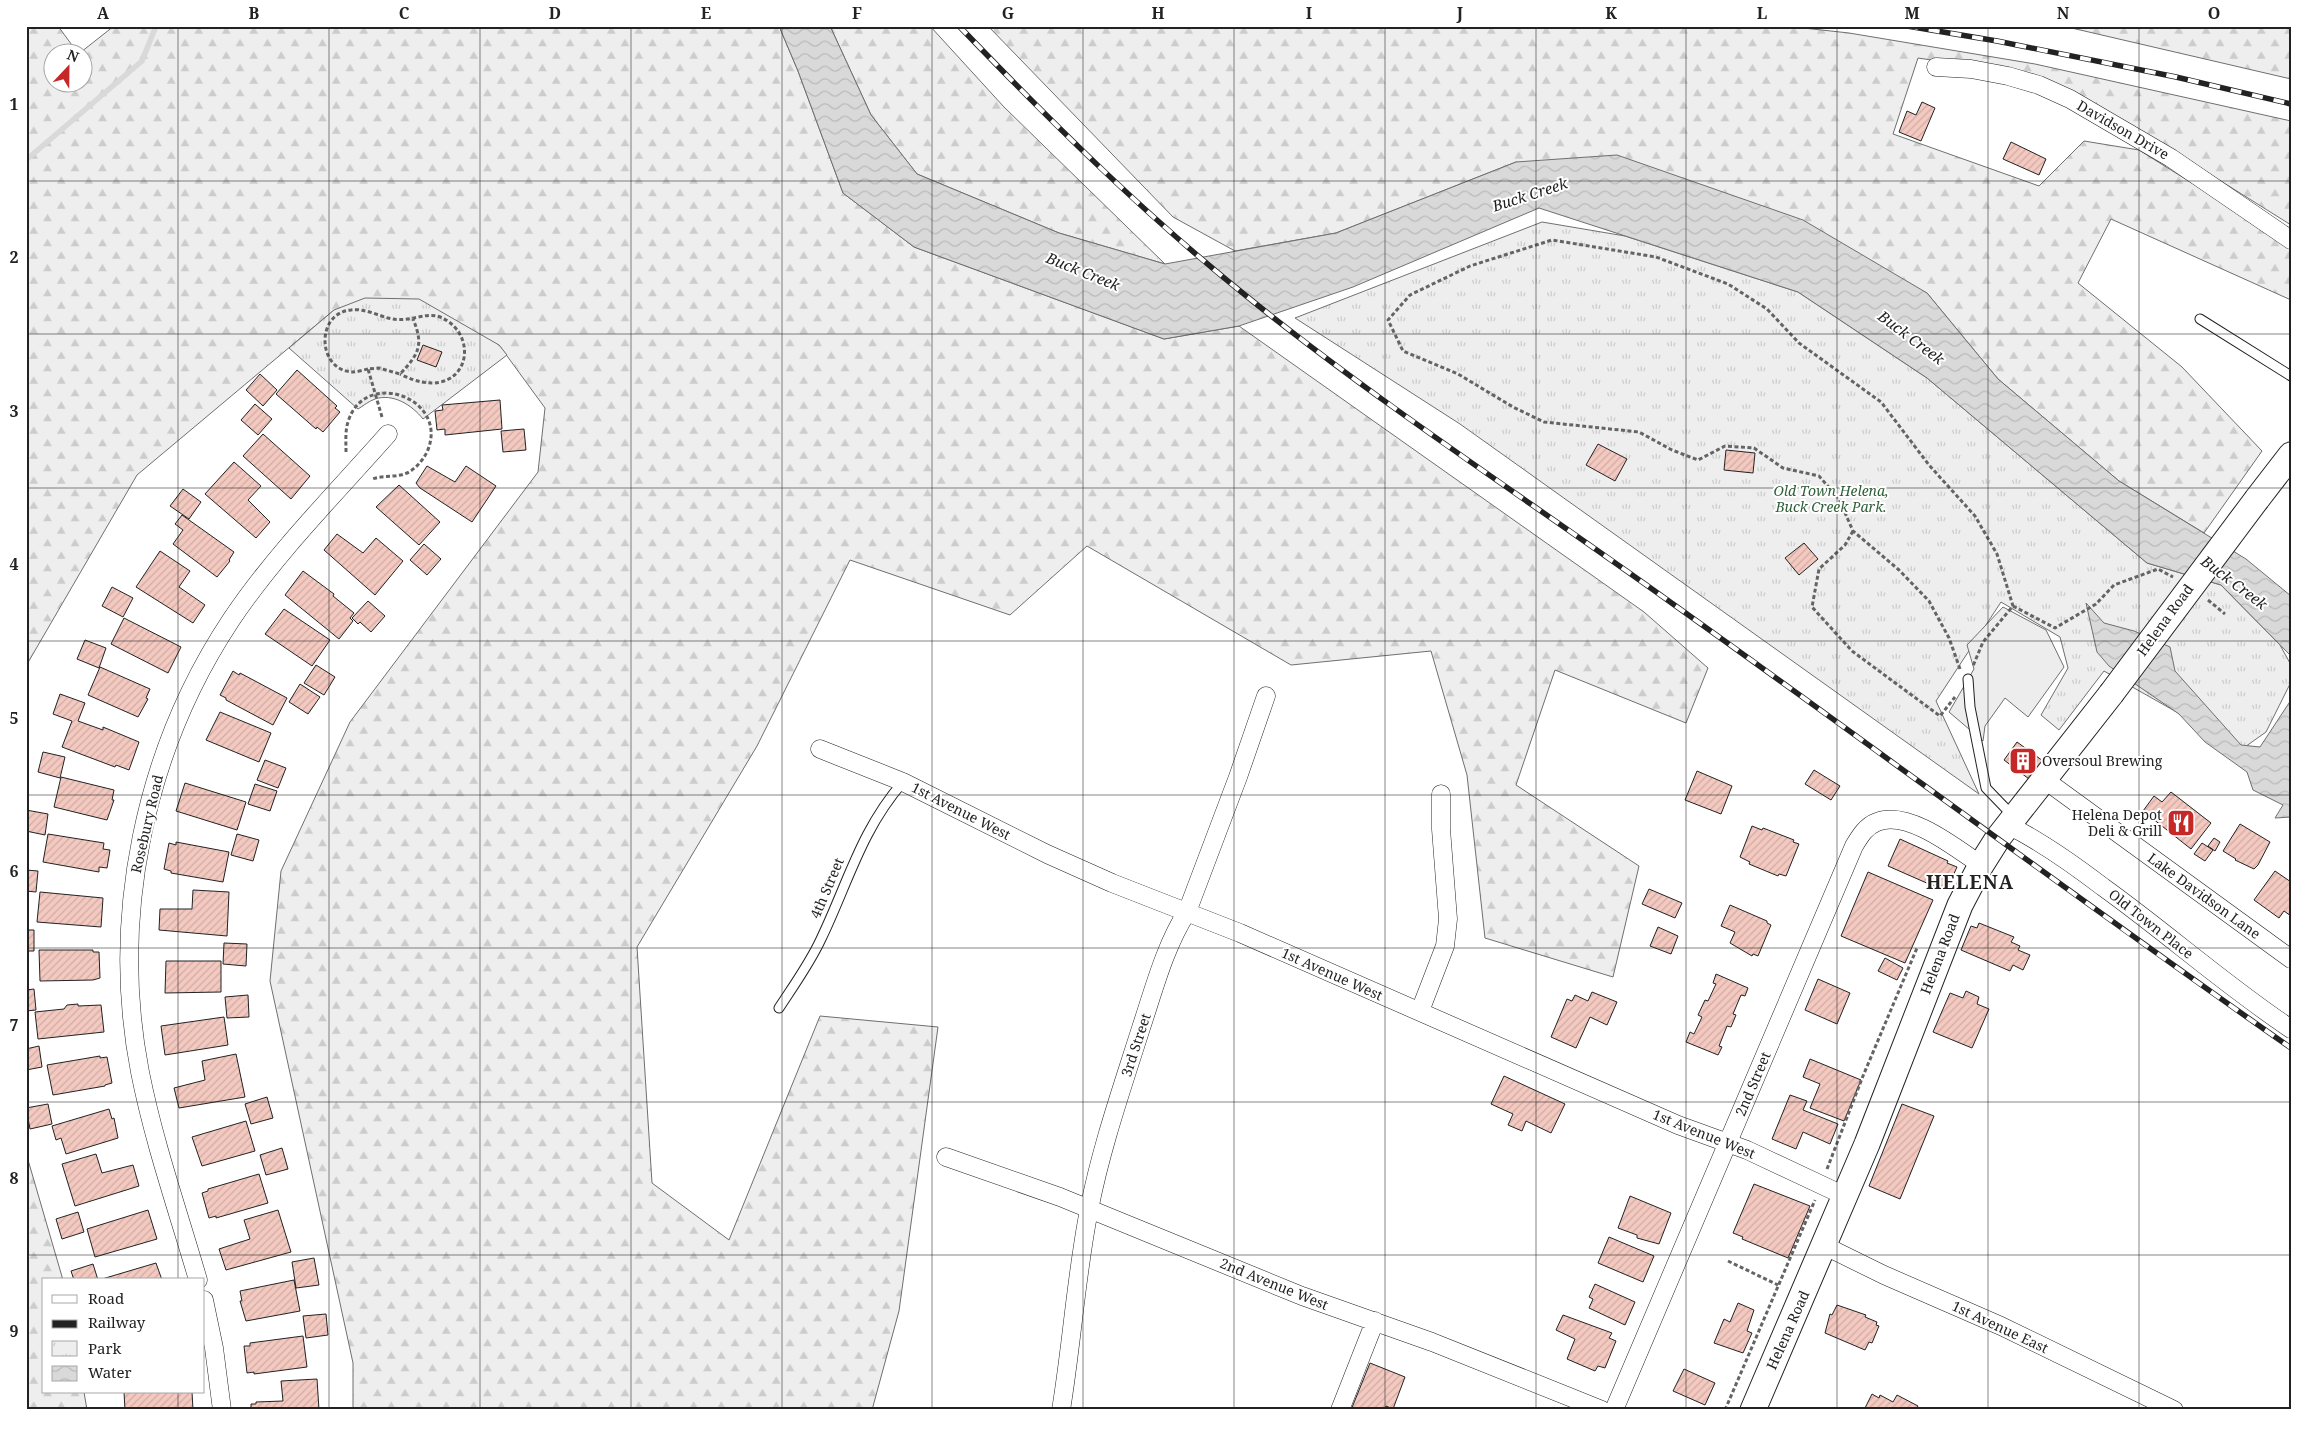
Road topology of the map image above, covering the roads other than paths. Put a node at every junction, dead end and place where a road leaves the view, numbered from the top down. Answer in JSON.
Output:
{"nodes":[{"id":1,"x":1936,"y":67,"type":"dead end"},
{"id":2,"x":2291,"y":240,"type":"edge"},
{"id":3,"x":2200,"y":319,"type":"dead end"},
{"id":4,"x":2291,"y":376,"type":"edge"},
{"id":5,"x":388,"y":434,"type":"road end"},
{"id":6,"x":2291,"y":455,"type":"edge"},
{"id":7,"x":1968,"y":679,"type":"road end"},
{"id":8,"x":1266,"y":696,"type":"dead end"},
{"id":9,"x":820,"y":749,"type":"dead end"},
{"id":10,"x":2045,"y":780,"type":"junction"},
{"id":11,"x":903,"y":782,"type":"junction"},
{"id":12,"x":1441,"y":794,"type":"dead end"},
{"id":13,"x":2011,"y":821,"type":"junction"},
{"id":14,"x":1981,"y":865,"type":"junction"},
{"id":15,"x":1186,"y":912,"type":"junction"},
{"id":16,"x":2291,"y":960,"type":"edge"},
{"id":17,"x":779,"y":1008,"type":"dead end"},
{"id":18,"x":1420,"y":1011,"type":"junction"},
{"id":19,"x":2291,"y":1029,"type":"edge"},
{"id":20,"x":1728,"y":1144,"type":"junction"},
{"id":21,"x":946,"y":1157,"type":"dead end"},
{"id":22,"x":1845,"y":1196,"type":"junction"},
{"id":23,"x":1089,"y":1209,"type":"junction"},
{"id":24,"x":1825,"y":1246,"type":"junction"},
{"id":25,"x":197,"y":1278,"type":"edge"},
{"id":26,"x":205,"y":1305,"type":"edge"},
{"id":27,"x":1375,"y":1321,"type":"junction"},
{"id":28,"x":222,"y":1410,"type":"edge"},
{"id":29,"x":1062,"y":1410,"type":"edge"},
{"id":30,"x":1340,"y":1410,"type":"edge"},
{"id":31,"x":1602,"y":1410,"type":"edge"},
{"id":32,"x":1614,"y":1410,"type":"edge"},
{"id":33,"x":1753,"y":1410,"type":"edge"},
{"id":34,"x":2174,"y":1410,"type":"edge"}],
"edges":[{"from":1,"to":2,"type":"street","name":"Davidson Drive"},
{"from":3,"to":4,"type":"lane"},
{"from":5,"to":25,"type":"street","name":"Rosebury Road"},
{"from":6,"to":10,"type":"main road","name":"Helena Road","bridge":true},
{"from":7,"to":13,"type":"lane"},
{"from":8,"to":15,"type":"street","name":"3rd Street"},
{"from":9,"to":11,"type":"street","name":"1st Avenue West"},
{"from":10,"to":13,"type":"main road","name":"Helena Road"},
{"from":10,"to":16,"type":"street","name":"Lake Davidson Lane"},
{"from":11,"to":15,"type":"street","name":"1st Avenue West"},
{"from":11,"to":17,"type":"lane","name":"4th Street"},
{"from":12,"to":18,"type":"street"},
{"from":13,"to":14,"type":"main road","name":"Helena Road"},
{"from":13,"to":19,"type":"street","name":"Old Town Place"},
{"from":14,"to":20,"type":"street","name":"2nd Street"},
{"from":14,"to":22,"type":"main road","name":"Helena Road"},
{"from":15,"to":18,"type":"street","name":"1st Avenue West"},
{"from":15,"to":23,"type":"street","name":"3rd Street"},
{"from":18,"to":20,"type":"street","name":"1st Avenue West"},
{"from":20,"to":22,"type":"street","name":"1st Avenue West"},
{"from":20,"to":32,"type":"street","name":"2nd Street"},
{"from":21,"to":23,"type":"street","name":"2nd Avenue West"},
{"from":22,"to":24,"type":"main road","name":"Helena Road"},
{"from":23,"to":27,"type":"street","name":"2nd Avenue West"},
{"from":23,"to":29,"type":"street","name":"3rd Street"},
{"from":24,"to":33,"type":"main road","name":"Helena Road"},
{"from":24,"to":34,"type":"street","name":"1st Avenue East"},
{"from":26,"to":28,"type":"street"},
{"from":27,"to":30,"type":"street"},
{"from":27,"to":31,"type":"street","name":"2nd Avenue West"}]}
